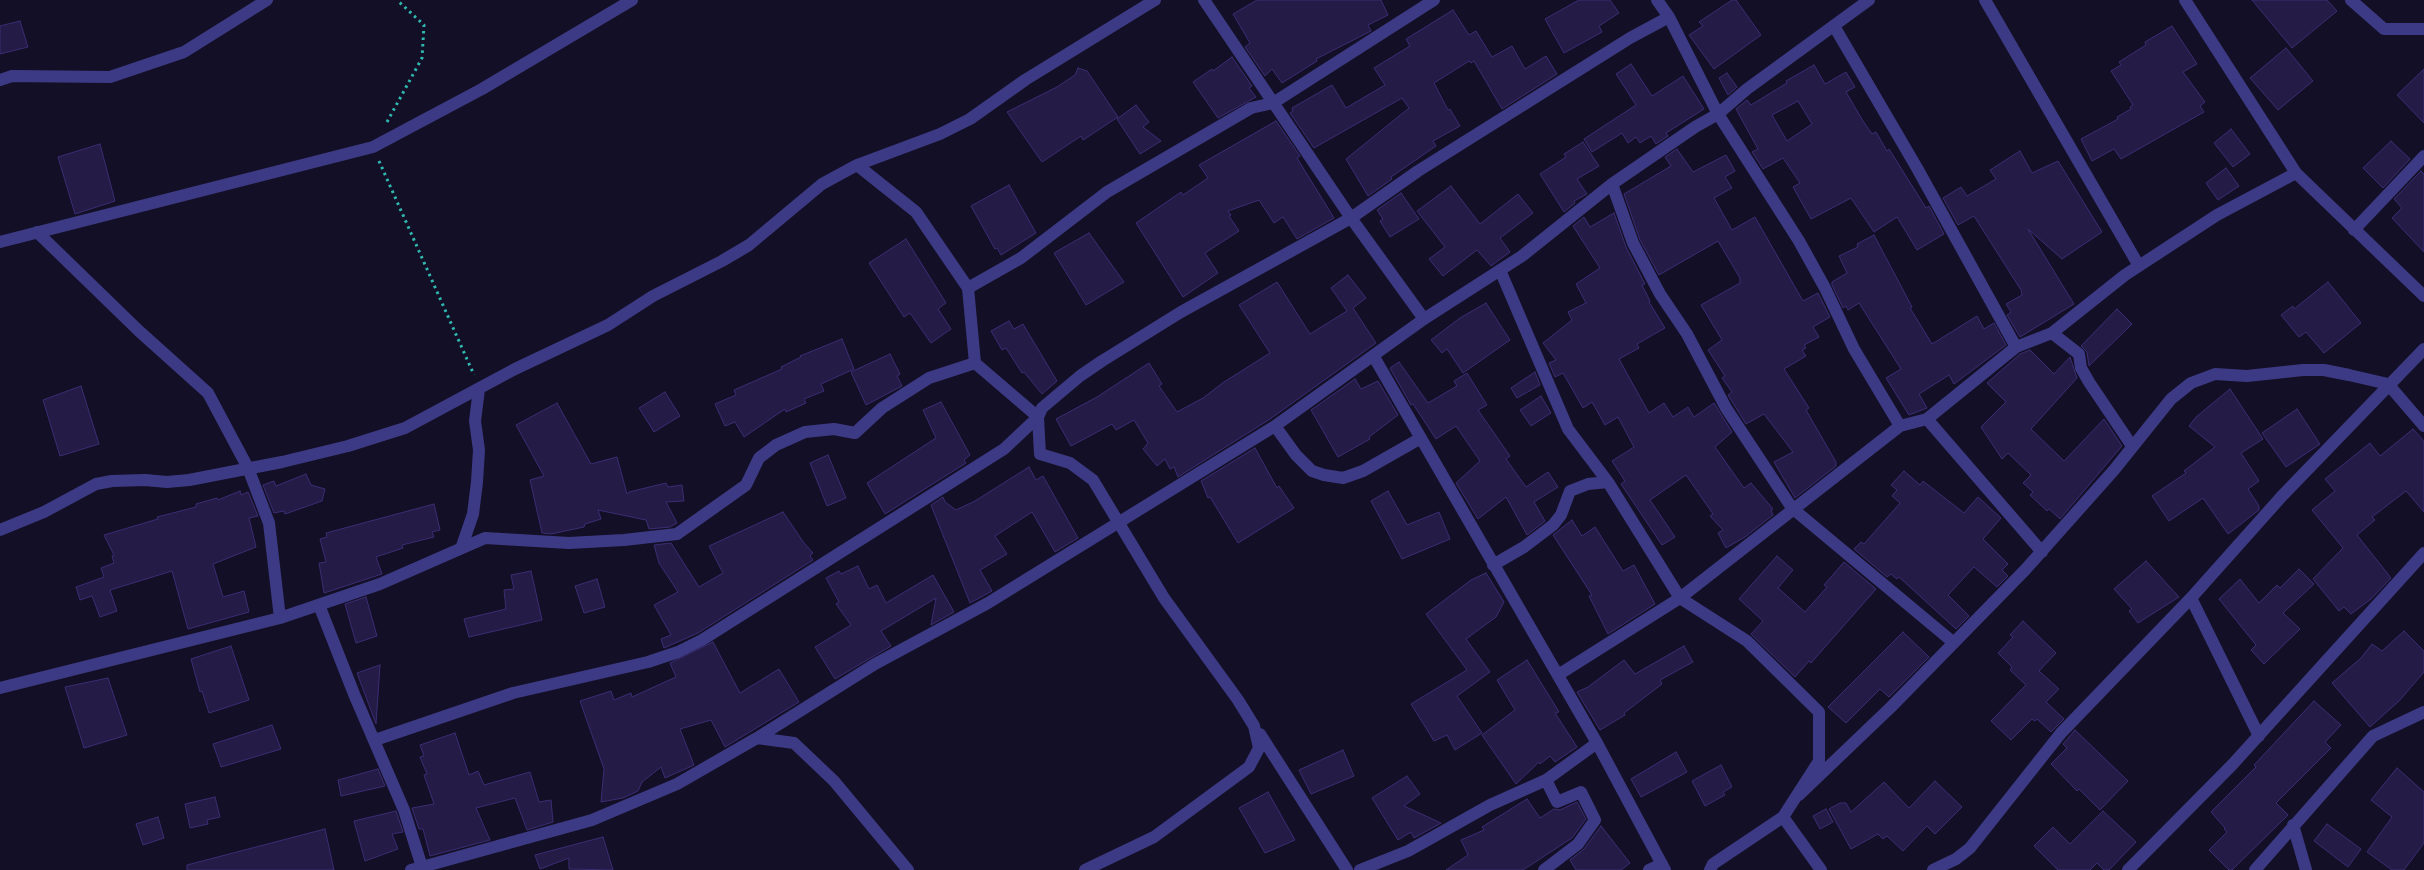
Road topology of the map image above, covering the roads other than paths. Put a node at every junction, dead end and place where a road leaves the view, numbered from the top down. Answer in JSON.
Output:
{"nodes":[{"id":1,"x":267,"y":0,"type":"edge"},
{"id":2,"x":632,"y":0,"type":"edge"},
{"id":3,"x":1155,"y":0,"type":"edge"},
{"id":4,"x":1204,"y":0,"type":"edge"},
{"id":5,"x":1434,"y":0,"type":"edge"},
{"id":6,"x":1658,"y":0,"type":"edge"},
{"id":7,"x":1869,"y":0,"type":"edge"},
{"id":8,"x":1985,"y":0,"type":"edge"},
{"id":9,"x":2185,"y":0,"type":"edge"},
{"id":10,"x":2351,"y":0,"type":"edge"},
{"id":11,"x":1669,"y":17,"type":"junction"},
{"id":12,"x":1834,"y":26,"type":"junction"},
{"id":13,"x":2424,"y":29,"type":"edge"},
{"id":14,"x":0,"y":80,"type":"edge"},
{"id":15,"x":1273,"y":103,"type":"junction"},
{"id":16,"x":1718,"y":114,"type":"junction"},
{"id":17,"x":2424,"y":156,"type":"edge"},
{"id":18,"x":857,"y":165,"type":"junction"},
{"id":19,"x":2296,"y":173,"type":"junction"},
{"id":20,"x":1612,"y":184,"type":"junction"},
{"id":21,"x":1352,"y":218,"type":"junction"},
{"id":22,"x":2354,"y":230,"type":"junction"},
{"id":23,"x":37,"y":232,"type":"junction"},
{"id":24,"x":0,"y":242,"type":"edge"},
{"id":25,"x":2139,"y":266,"type":"junction"},
{"id":26,"x":1500,"y":270,"type":"junction"},
{"id":27,"x":968,"y":288,"type":"junction"},
{"id":28,"x":2424,"y":296,"type":"edge"},
{"id":29,"x":1424,"y":319,"type":"junction"},
{"id":30,"x":2052,"y":333,"type":"junction"},
{"id":31,"x":2016,"y":348,"type":"junction"},
{"id":32,"x":2424,"y":349,"type":"edge"},
{"id":33,"x":1374,"y":357,"type":"junction"},
{"id":34,"x":975,"y":363,"type":"junction"},
{"id":35,"x":2388,"y":384,"type":"junction"},
{"id":36,"x":479,"y":389,"type":"junction"},
{"id":37,"x":1038,"y":417,"type":"junction"},
{"id":38,"x":1927,"y":418,"type":"junction"},
{"id":39,"x":1275,"y":426,"type":"junction"},
{"id":40,"x":1900,"y":426,"type":"junction"},
{"id":41,"x":2424,"y":426,"type":"edge"},
{"id":42,"x":1421,"y":438,"type":"junction"},
{"id":43,"x":2132,"y":446,"type":"junction"},
{"id":44,"x":248,"y":468,"type":"junction"},
{"id":45,"x":1608,"y":482,"type":"junction"},
{"id":46,"x":1792,"y":508,"type":"junction"},
{"id":47,"x":1120,"y":521,"type":"junction"},
{"id":48,"x":0,"y":530,"type":"edge"},
{"id":49,"x":462,"y":546,"type":"junction"},
{"id":50,"x":2042,"y":552,"type":"junction"},
{"id":51,"x":2424,"y":553,"type":"edge"},
{"id":52,"x":1494,"y":565,"type":"junction"},
{"id":53,"x":1680,"y":598,"type":"junction"},
{"id":54,"x":2191,"y":598,"type":"junction"},
{"id":55,"x":319,"y":605,"type":"junction"},
{"id":56,"x":280,"y":618,"type":"junction"},
{"id":57,"x":1954,"y":643,"type":"junction"},
{"id":58,"x":1558,"y":675,"type":"junction"},
{"id":59,"x":0,"y":688,"type":"edge"},
{"id":60,"x":2424,"y":712,"type":"edge"},
{"id":61,"x":1254,"y":726,"type":"junction"},
{"id":62,"x":2259,"y":736,"type":"junction"},
{"id":63,"x":757,"y":738,"type":"junction"},
{"id":64,"x":374,"y":740,"type":"junction"},
{"id":65,"x":1597,"y":743,"type":"junction"},
{"id":66,"x":1546,"y":780,"type":"junction"},
{"id":67,"x":1799,"y":795,"type":"junction"},
{"id":68,"x":1783,"y":817,"type":"junction"},
{"id":69,"x":2293,"y":825,"type":"junction"},
{"id":70,"x":1663,"y":867,"type":"edge"},
{"id":71,"x":416,"y":869,"type":"edge"},
{"id":72,"x":908,"y":870,"type":"edge"},
{"id":73,"x":1084,"y":870,"type":"edge"},
{"id":74,"x":1347,"y":870,"type":"edge"},
{"id":75,"x":1360,"y":870,"type":"edge"},
{"id":76,"x":1544,"y":870,"type":"edge"},
{"id":77,"x":1649,"y":870,"type":"edge"},
{"id":78,"x":1710,"y":870,"type":"edge"},
{"id":79,"x":1821,"y":870,"type":"edge"},
{"id":80,"x":1933,"y":870,"type":"edge"},
{"id":81,"x":2128,"y":870,"type":"edge"},
{"id":82,"x":2255,"y":870,"type":"edge"},
{"id":83,"x":2306,"y":870,"type":"edge"}],
"edges":[{"from":1,"to":14,"type":"street"},
{"from":2,"to":23,"type":"street"},
{"from":3,"to":18,"type":"street"},
{"from":4,"to":15,"type":"street"},
{"from":5,"to":15,"type":"street"},
{"from":6,"to":11,"type":"street"},
{"from":7,"to":12,"type":"street"},
{"from":8,"to":25,"type":"street"},
{"from":9,"to":19,"type":"street"},
{"from":10,"to":13,"type":"street"},
{"from":11,"to":16,"type":"street"},
{"from":11,"to":21,"type":"street"},
{"from":12,"to":16,"type":"street"},
{"from":12,"to":31,"type":"street"},
{"from":15,"to":21,"type":"street"},
{"from":15,"to":27,"type":"street"},
{"from":16,"to":20,"type":"street"},
{"from":16,"to":40,"type":"street"},
{"from":17,"to":22,"type":"street"},
{"from":18,"to":27,"type":"street"},
{"from":18,"to":36,"type":"street"},
{"from":19,"to":22,"type":"street"},
{"from":19,"to":25,"type":"street"},
{"from":20,"to":26,"type":"street"},
{"from":20,"to":46,"type":"street"},
{"from":21,"to":29,"type":"street"},
{"from":21,"to":37,"type":"street"},
{"from":22,"to":28,"type":"street"},
{"from":23,"to":24,"type":"street"},
{"from":23,"to":44,"type":"street"},
{"from":25,"to":30,"type":"street"},
{"from":26,"to":29,"type":"street"},
{"from":26,"to":45,"type":"street"},
{"from":27,"to":34,"type":"street"},
{"from":29,"to":33,"type":"street"},
{"from":30,"to":31,"type":"street"},
{"from":30,"to":43,"type":"street"},
{"from":31,"to":38,"type":"street"},
{"from":32,"to":35,"type":"street"},
{"from":33,"to":39,"type":"street"},
{"from":33,"to":42,"type":"street"},
{"from":34,"to":37,"type":"street"},
{"from":34,"to":49,"type":"street"},
{"from":35,"to":41,"type":"street"},
{"from":35,"to":43,"type":"street"},
{"from":35,"to":54,"type":"street"},
{"from":36,"to":44,"type":"street"},
{"from":36,"to":49,"type":"street"},
{"from":37,"to":47,"type":"street"},
{"from":37,"to":64,"type":"street"},
{"from":38,"to":40,"type":"street"},
{"from":38,"to":50,"type":"street"},
{"from":39,"to":42,"type":"street"},
{"from":39,"to":47,"type":"street"},
{"from":40,"to":46,"type":"street"},
{"from":42,"to":52,"type":"street"},
{"from":43,"to":50,"type":"street"},
{"from":44,"to":48,"type":"street"},
{"from":44,"to":56,"type":"street"},
{"from":45,"to":52,"type":"street"},
{"from":45,"to":53,"type":"street"},
{"from":46,"to":53,"type":"street"},
{"from":46,"to":57,"type":"street"},
{"from":47,"to":61,"type":"street"},
{"from":47,"to":63,"type":"street"},
{"from":49,"to":55,"type":"street"},
{"from":50,"to":57,"type":"street"},
{"from":51,"to":62,"type":"street"},
{"from":52,"to":58,"type":"street"},
{"from":53,"to":58,"type":"street"},
{"from":53,"to":67,"type":"street"},
{"from":54,"to":62,"type":"street"},
{"from":54,"to":80,"type":"street"},
{"from":55,"to":56,"type":"street"},
{"from":55,"to":64,"type":"street"},
{"from":56,"to":59,"type":"street"},
{"from":57,"to":67,"type":"street"},
{"from":58,"to":65,"type":"street"},
{"from":60,"to":69,"type":"street"},
{"from":61,"to":73,"type":"street"},
{"from":61,"to":74,"type":"street"},
{"from":62,"to":81,"type":"street"},
{"from":63,"to":71,"type":"street"},
{"from":63,"to":72,"type":"street"},
{"from":64,"to":71,"type":"street"},
{"from":65,"to":66,"type":"street"},
{"from":65,"to":70,"type":"street"},
{"from":66,"to":75,"type":"street"},
{"from":66,"to":76,"type":"street"},
{"from":67,"to":68,"type":"street"},
{"from":68,"to":78,"type":"street"},
{"from":68,"to":79,"type":"street"},
{"from":69,"to":82,"type":"street"},
{"from":69,"to":83,"type":"street"},
{"from":70,"to":77,"type":"street"}]}
